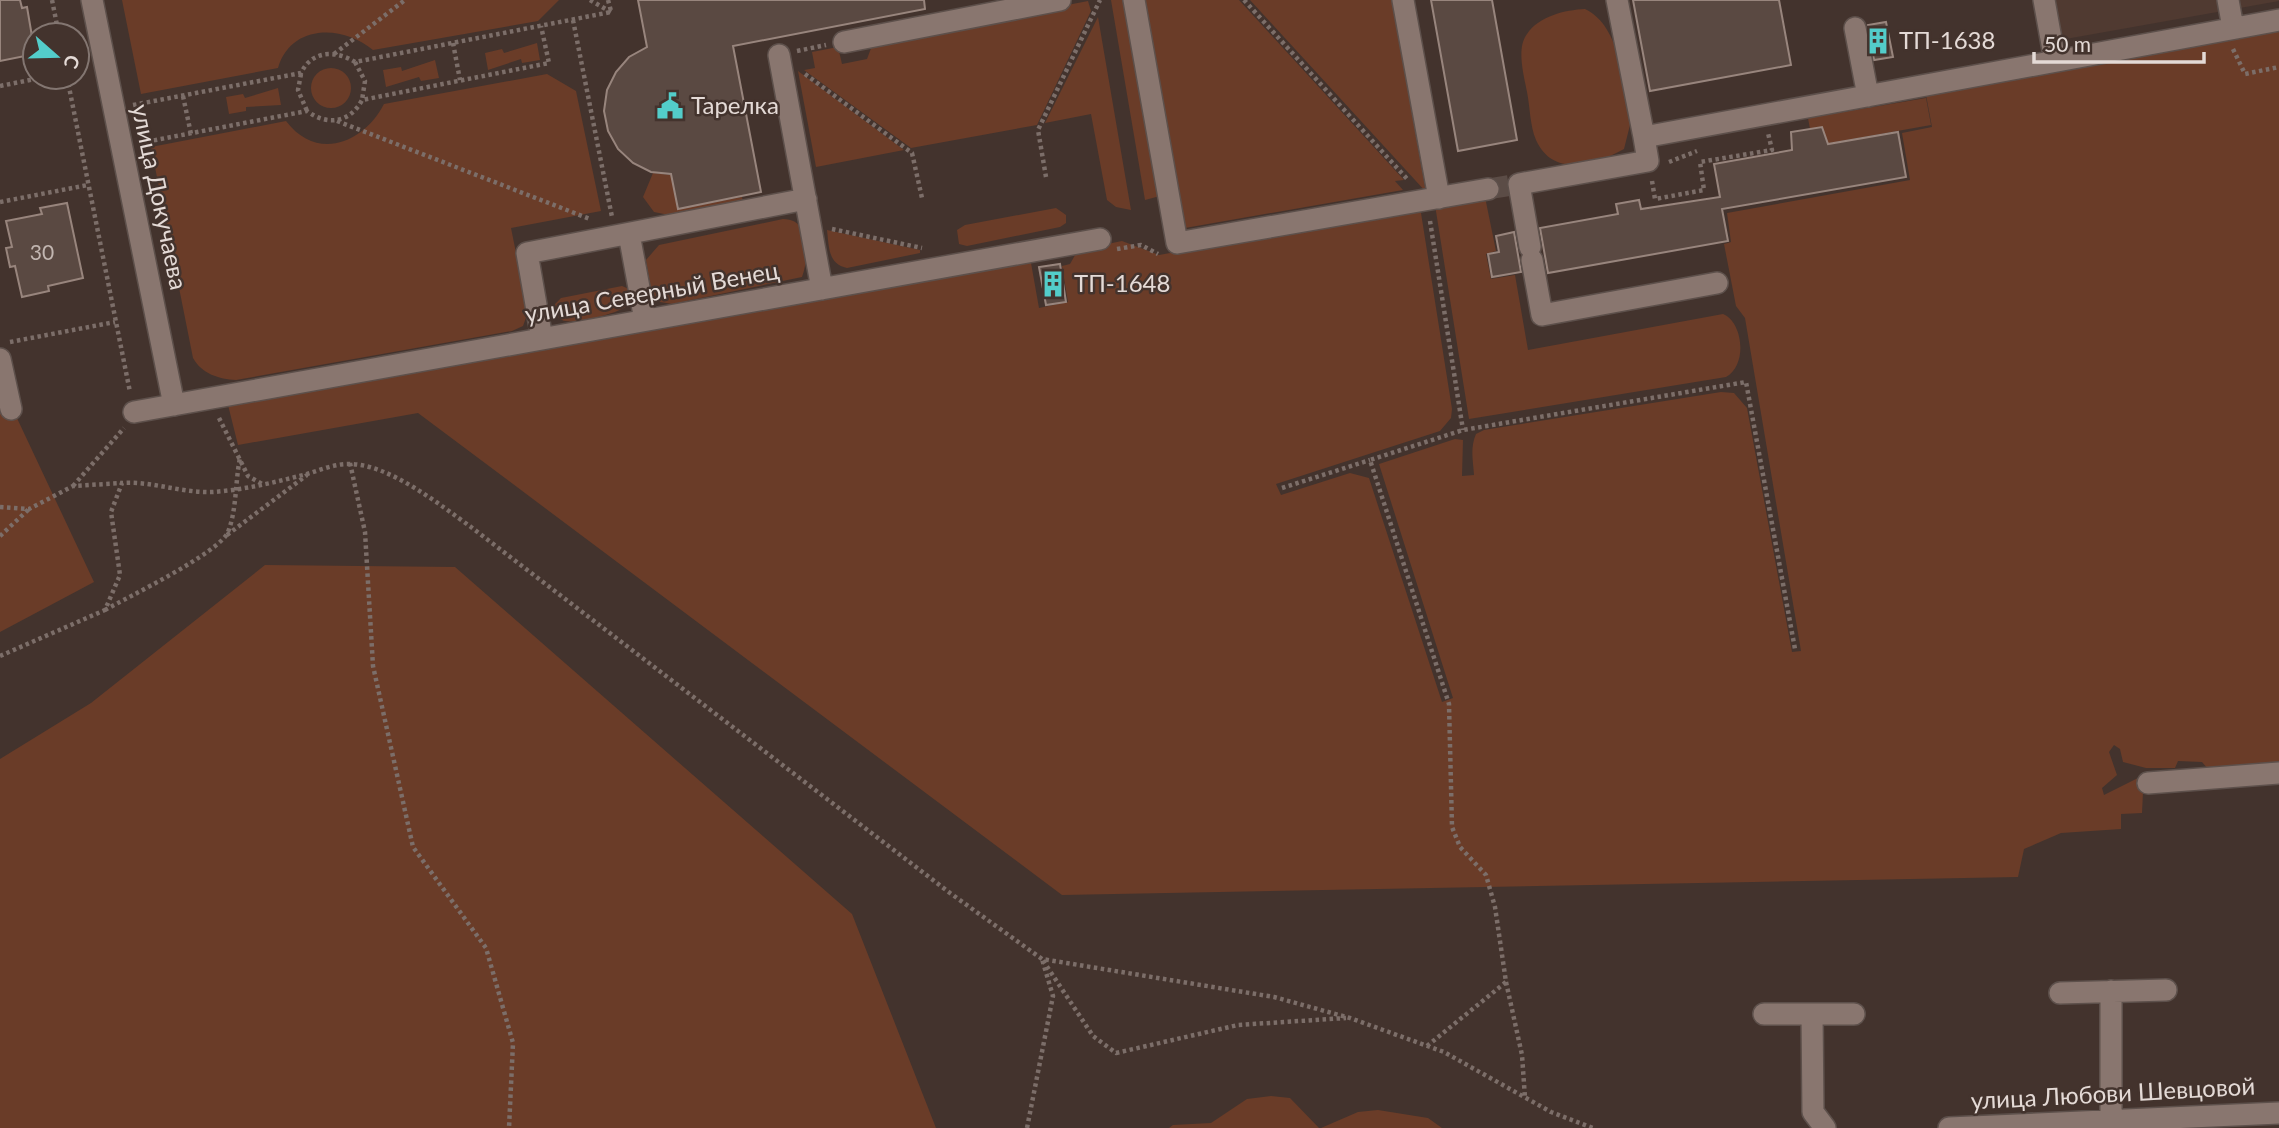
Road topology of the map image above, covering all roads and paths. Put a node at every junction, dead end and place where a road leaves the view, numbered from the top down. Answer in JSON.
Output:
{"nodes":[{"id":1,"x":52,"y":0,"type":"edge"},
{"id":2,"x":92,"y":0,"type":"edge"},
{"id":3,"x":405,"y":0,"type":"edge"},
{"id":4,"x":590,"y":0,"type":"edge"},
{"id":5,"x":608,"y":0,"type":"edge"},
{"id":6,"x":1060,"y":0,"type":"edge"},
{"id":7,"x":1100,"y":0,"type":"edge"},
{"id":8,"x":1134,"y":0,"type":"edge"},
{"id":9,"x":1244,"y":0,"type":"edge"},
{"id":10,"x":1403,"y":0,"type":"edge"},
{"id":11,"x":1617,"y":0,"type":"edge"},
{"id":12,"x":2044,"y":0,"type":"edge"},
{"id":13,"x":2228,"y":0,"type":"edge"},
{"id":14,"x":611,"y":12,"type":"junction"},
{"id":15,"x":573,"y":20,"type":"junction"},
{"id":16,"x":2279,"y":20,"type":"edge"},
{"id":17,"x":56,"y":21,"type":"edge"},
{"id":18,"x":541,"y":26,"type":"junction"},
{"id":19,"x":1855,"y":28,"type":"dead end"},
{"id":20,"x":2228,"y":29,"type":"junction"},
{"id":21,"x":844,"y":42,"type":"joint"},
{"id":22,"x":453,"y":43,"type":"junction"},
{"id":23,"x":334,"y":54,"type":"junction"},
{"id":24,"x":779,"y":55,"type":"junction"},
{"id":25,"x":2055,"y":61,"type":"junction"},
{"id":26,"x":355,"y":62,"type":"junction"},
{"id":27,"x":2279,"y":68,"type":"edge"},
{"id":28,"x":301,"y":73,"type":"junction"},
{"id":29,"x":460,"y":80,"type":"junction"},
{"id":30,"x":21,"y":82,"type":"edge"},
{"id":31,"x":0,"y":86,"type":"edge"},
{"id":32,"x":70,"y":91,"type":"edge"},
{"id":33,"x":183,"y":96,"type":"junction"},
{"id":34,"x":1867,"y":96,"type":"junction"},
{"id":35,"x":362,"y":100,"type":"junction"},
{"id":36,"x":114,"y":109,"type":"junction"},
{"id":37,"x":307,"y":111,"type":"junction"},
{"id":38,"x":1765,"y":115,"type":"junction"},
{"id":39,"x":337,"y":121,"type":"junction"},
{"id":40,"x":191,"y":134,"type":"junction"},
{"id":41,"x":1644,"y":137,"type":"junction"},
{"id":42,"x":122,"y":146,"type":"junction"},
{"id":43,"x":1648,"y":161,"type":"junction"},
{"id":44,"x":1046,"y":177,"type":"dead end"},
{"id":45,"x":1410,"y":182,"type":"dead end"},
{"id":46,"x":88,"y":185,"type":"junction"},
{"id":47,"x":1488,"y":189,"type":"tunnel mouth"},
{"id":48,"x":922,"y":198,"type":"dead end"},
{"id":49,"x":806,"y":199,"type":"junction"},
{"id":50,"x":1433,"y":199,"type":"junction"},
{"id":51,"x":0,"y":202,"type":"edge"},
{"id":52,"x":810,"y":224,"type":"junction"},
{"id":53,"x":620,"y":233,"type":"junction"},
{"id":54,"x":1100,"y":239,"type":"dead end"},
{"id":55,"x":933,"y":251,"type":"dead end"},
{"id":56,"x":1717,"y":283,"type":"dead end"},
{"id":57,"x":821,"y":289,"type":"junction"},
{"id":58,"x":645,"y":320,"type":"junction"},
{"id":59,"x":116,"y":322,"type":"junction"},
{"id":60,"x":542,"y":339,"type":"junction"},
{"id":61,"x":0,"y":344,"type":"edge"},
{"id":62,"x":0,"y":359,"type":"edge"},
{"id":63,"x":214,"y":398,"type":"junction"},
{"id":64,"x":174,"y":405,"type":"junction"},
{"id":65,"x":11,"y":409,"type":"dead end"},
{"id":66,"x":134,"y":412,"type":"junction"},
{"id":67,"x":1463,"y":430,"type":"junction"},
{"id":68,"x":240,"y":457,"type":"junction"},
{"id":69,"x":1370,"y":460,"type":"junction"},
{"id":70,"x":350,"y":463,"type":"junction"},
{"id":71,"x":310,"y":473,"type":"junction"},
{"id":72,"x":121,"y":483,"type":"junction"},
{"id":73,"x":263,"y":485,"type":"junction"},
{"id":74,"x":73,"y":486,"type":"junction"},
{"id":75,"x":233,"y":488,"type":"junction"},
{"id":76,"x":1282,"y":488,"type":"dead end"},
{"id":77,"x":0,"y":507,"type":"edge"},
{"id":78,"x":29,"y":509,"type":"junction"},
{"id":79,"x":226,"y":535,"type":"junction"},
{"id":80,"x":0,"y":536,"type":"edge"},
{"id":81,"x":104,"y":610,"type":"junction"},
{"id":82,"x":1795,"y":649,"type":"dead end"},
{"id":83,"x":0,"y":656,"type":"edge"},
{"id":84,"x":2279,"y":773,"type":"edge"},
{"id":85,"x":2148,"y":783,"type":"dead end"},
{"id":86,"x":1042,"y":958,"type":"junction"},
{"id":87,"x":1506,"y":982,"type":"junction"},
{"id":88,"x":2166,"y":990,"type":"dead end"},
{"id":89,"x":2111,"y":991,"type":"junction"},
{"id":90,"x":2060,"y":993,"type":"dead end"},
{"id":91,"x":1764,"y":1014,"type":"dead end"},
{"id":92,"x":1812,"y":1014,"type":"junction"},
{"id":93,"x":1854,"y":1014,"type":"dead end"},
{"id":94,"x":1350,"y":1018,"type":"junction"},
{"id":95,"x":1427,"y":1046,"type":"junction"},
{"id":96,"x":1525,"y":1098,"type":"junction"},
{"id":97,"x":2279,"y":1113,"type":"edge"},
{"id":98,"x":2111,"y":1121,"type":"junction"},
{"id":99,"x":509,"y":1128,"type":"edge"},
{"id":100,"x":1027,"y":1128,"type":"edge"},
{"id":101,"x":1593,"y":1128,"type":"edge"},
{"id":102,"x":1825,"y":1128,"type":"edge"},
{"id":103,"x":1949,"y":1128,"type":"edge"}],
"edges":[{"from":1,"to":17,"type":"path"},
{"from":2,"to":36,"type":"street","name":"улица Докучаева"},
{"from":3,"to":23,"type":"path"},
{"from":4,"to":14,"type":"path"},
{"from":5,"to":14,"type":"path"},
{"from":6,"to":21,"type":"street"},
{"from":7,"to":44,"type":"path"},
{"from":8,"to":50,"type":"street"},
{"from":9,"to":45,"type":"path"},
{"from":10,"to":50,"type":"street"},
{"from":11,"to":41,"type":"street"},
{"from":12,"to":25,"type":"street"},
{"from":13,"to":20,"type":"street"},
{"from":14,"to":15,"type":"path"},
{"from":15,"to":18,"type":"path"},
{"from":15,"to":53,"type":"path"},
{"from":16,"to":20,"type":"street"},
{"from":18,"to":22,"type":"path"},
{"from":18,"to":29,"type":"path"},
{"from":19,"to":34,"type":"street"},
{"from":20,"to":25,"type":"street"},
{"from":20,"to":27,"type":"path"},
{"from":21,"to":24,"type":"path"},
{"from":22,"to":26,"type":"path"},
{"from":22,"to":29,"type":"path"},
{"from":23,"to":26,"type":"path"},
{"from":23,"to":28,"type":"path"},
{"from":24,"to":48,"type":"path"},
{"from":24,"to":49,"type":"street"},
{"from":25,"to":34,"type":"street"},
{"from":26,"to":35,"type":"path"},
{"from":28,"to":33,"type":"path"},
{"from":28,"to":37,"type":"path"},
{"from":29,"to":35,"type":"path"},
{"from":30,"to":31,"type":"path"},
{"from":32,"to":46,"type":"path"},
{"from":33,"to":36,"type":"path"},
{"from":33,"to":40,"type":"path"},
{"from":34,"to":38,"type":"street"},
{"from":35,"to":39,"type":"path"},
{"from":36,"to":42,"type":"street","name":"улица Докучаева"},
{"from":37,"to":39,"type":"path"},
{"from":37,"to":40,"type":"path"},
{"from":38,"to":41,"type":"street"},
{"from":38,"to":43,"type":"path"},
{"from":39,"to":53,"type":"path"},
{"from":40,"to":42,"type":"path"},
{"from":41,"to":43,"type":"street"},
{"from":42,"to":64,"type":"street","name":"улица Докучаева"},
{"from":43,"to":56,"type":"street"},
{"from":46,"to":51,"type":"path"},
{"from":46,"to":59,"type":"path"},
{"from":47,"to":50,"type":"street"},
{"from":49,"to":52,"type":"street"},
{"from":49,"to":53,"type":"street"},
{"from":50,"to":67,"type":"path"},
{"from":52,"to":55,"type":"path"},
{"from":52,"to":57,"type":"street"},
{"from":53,"to":58,"type":"street"},
{"from":53,"to":60,"type":"street"},
{"from":54,"to":57,"type":"street","name":"улица Северный Венец"},
{"from":57,"to":58,"type":"street","name":"улица Северный Венец"},
{"from":58,"to":60,"type":"street","name":"улица Северный Венец"},
{"from":59,"to":61,"type":"path"},
{"from":59,"to":66,"type":"path"},
{"from":60,"to":63,"type":"street","name":"улица Северный Венец"},
{"from":62,"to":65,"type":"street"},
{"from":63,"to":64,"type":"street","name":"улица Северный Венец"},
{"from":63,"to":68,"type":"path"},
{"from":64,"to":66,"type":"street","name":"улица Северный Венец"},
{"from":66,"to":74,"type":"path"},
{"from":67,"to":69,"type":"path"},
{"from":67,"to":82,"type":"path"},
{"from":68,"to":73,"type":"path"},
{"from":68,"to":75,"type":"path"},
{"from":69,"to":76,"type":"path"},
{"from":69,"to":87,"type":"path"},
{"from":70,"to":71,"type":"path"},
{"from":70,"to":86,"type":"path"},
{"from":70,"to":99,"type":"path"},
{"from":71,"to":73,"type":"path"},
{"from":71,"to":79,"type":"path"},
{"from":72,"to":74,"type":"path"},
{"from":72,"to":75,"type":"path"},
{"from":72,"to":81,"type":"path"},
{"from":73,"to":75,"type":"path"},
{"from":74,"to":78,"type":"path"},
{"from":75,"to":79,"type":"path"},
{"from":77,"to":78,"type":"path"},
{"from":78,"to":80,"type":"path"},
{"from":79,"to":81,"type":"path"},
{"from":81,"to":83,"type":"path"},
{"from":84,"to":85,"type":"street"},
{"from":86,"to":94,"type":"path"},
{"from":86,"to":94,"type":"path"},
{"from":86,"to":100,"type":"path"},
{"from":87,"to":95,"type":"path"},
{"from":87,"to":96,"type":"path"},
{"from":88,"to":89,"type":"street"},
{"from":89,"to":90,"type":"street"},
{"from":89,"to":98,"type":"street"},
{"from":91,"to":92,"type":"street"},
{"from":92,"to":93,"type":"street"},
{"from":92,"to":102,"type":"street"},
{"from":94,"to":95,"type":"path"},
{"from":95,"to":96,"type":"path"},
{"from":96,"to":101,"type":"path"},
{"from":97,"to":98,"type":"street","name":"улица Любови Шевцовой"},
{"from":98,"to":103,"type":"street","name":"улица Любови Шевцовой"}]}
